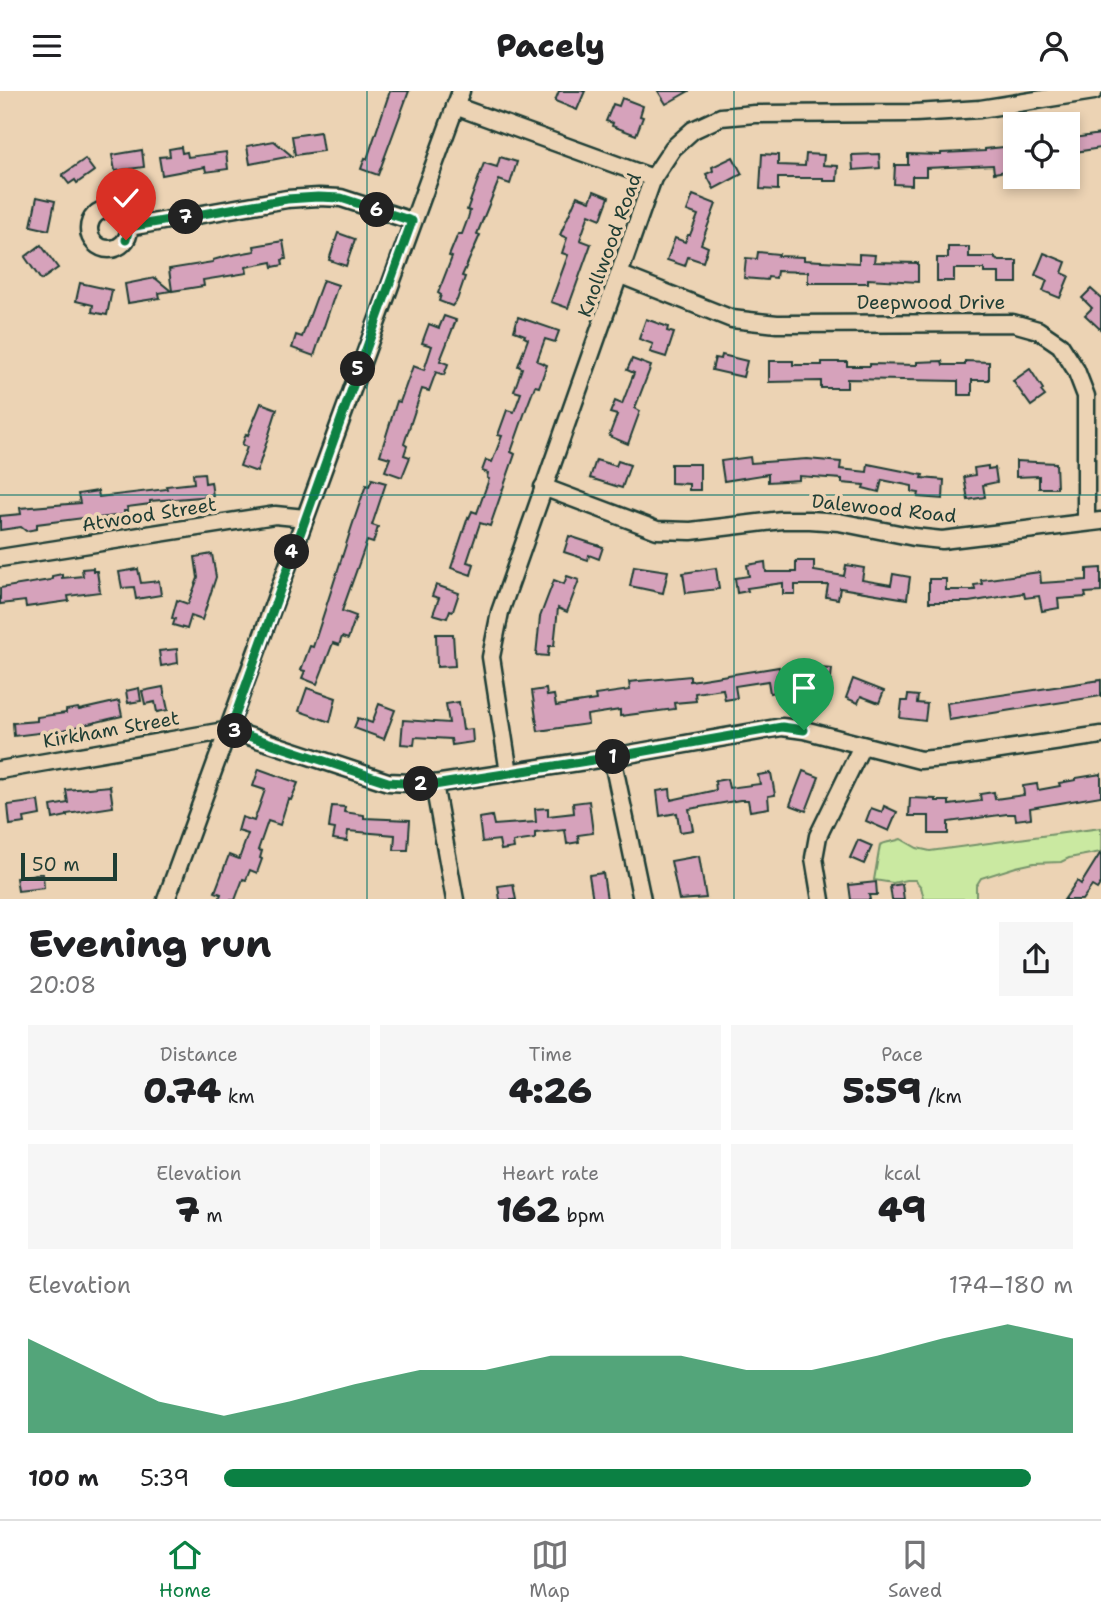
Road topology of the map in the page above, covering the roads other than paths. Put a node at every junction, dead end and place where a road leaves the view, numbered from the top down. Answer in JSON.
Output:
{"nodes":[{"id":1,"x":1094,"y":91,"type":"edge"},
{"id":2,"x":458,"y":98,"type":"edge"},
{"id":3,"x":653,"y":178,"type":"junction"},
{"id":4,"x":412,"y":221,"type":"junction"},
{"id":5,"x":129,"y":227,"type":"dead end"},
{"id":6,"x":621,"y":275,"type":"junction"},
{"id":7,"x":543,"y":487,"type":"junction"},
{"id":8,"x":304,"y":517,"type":"junction"},
{"id":9,"x":1093,"y":522,"type":"edge"},
{"id":10,"x":0,"y":558,"type":"edge"},
{"id":11,"x":230,"y":730,"type":"junction"},
{"id":12,"x":1101,"y":735,"type":"edge"},
{"id":13,"x":862,"y":746,"type":"junction"},
{"id":14,"x":612,"y":757,"type":"junction"},
{"id":15,"x":0,"y":770,"type":"edge"},
{"id":16,"x":509,"y":773,"type":"junction"},
{"id":17,"x":434,"y":785,"type":"junction"},
{"id":18,"x":166,"y":899,"type":"edge"},
{"id":19,"x":455,"y":899,"type":"edge"},
{"id":20,"x":642,"y":899,"type":"edge"},
{"id":21,"x":821,"y":899,"type":"edge"}],
"edges":[{"from":1,"to":3,"type":"street","name":"Knollwood Road"},
{"from":2,"to":3,"type":"street"},
{"from":2,"to":4,"type":"street"},
{"from":3,"to":6,"type":"street","name":"Knollwood Road"},
{"from":4,"to":5,"type":"street"},
{"from":4,"to":8,"type":"street"},
{"from":6,"to":7,"type":"street","name":"Knollwood Road"},
{"from":6,"to":9,"type":"street","name":"Deepwood Drive"},
{"from":7,"to":9,"type":"street","name":"Dalewood Road"},
{"from":7,"to":16,"type":"street","name":"Knollwood Road"},
{"from":8,"to":10,"type":"street","name":"Atwood Street"},
{"from":8,"to":11,"type":"street"},
{"from":11,"to":15,"type":"street","name":"Kirkham Street"},
{"from":11,"to":17,"type":"street"},
{"from":11,"to":18,"type":"street"},
{"from":12,"to":13,"type":"street"},
{"from":13,"to":14,"type":"street"},
{"from":13,"to":21,"type":"street"},
{"from":14,"to":16,"type":"street"},
{"from":14,"to":20,"type":"street"},
{"from":16,"to":17,"type":"street"},
{"from":17,"to":19,"type":"street"}]}
